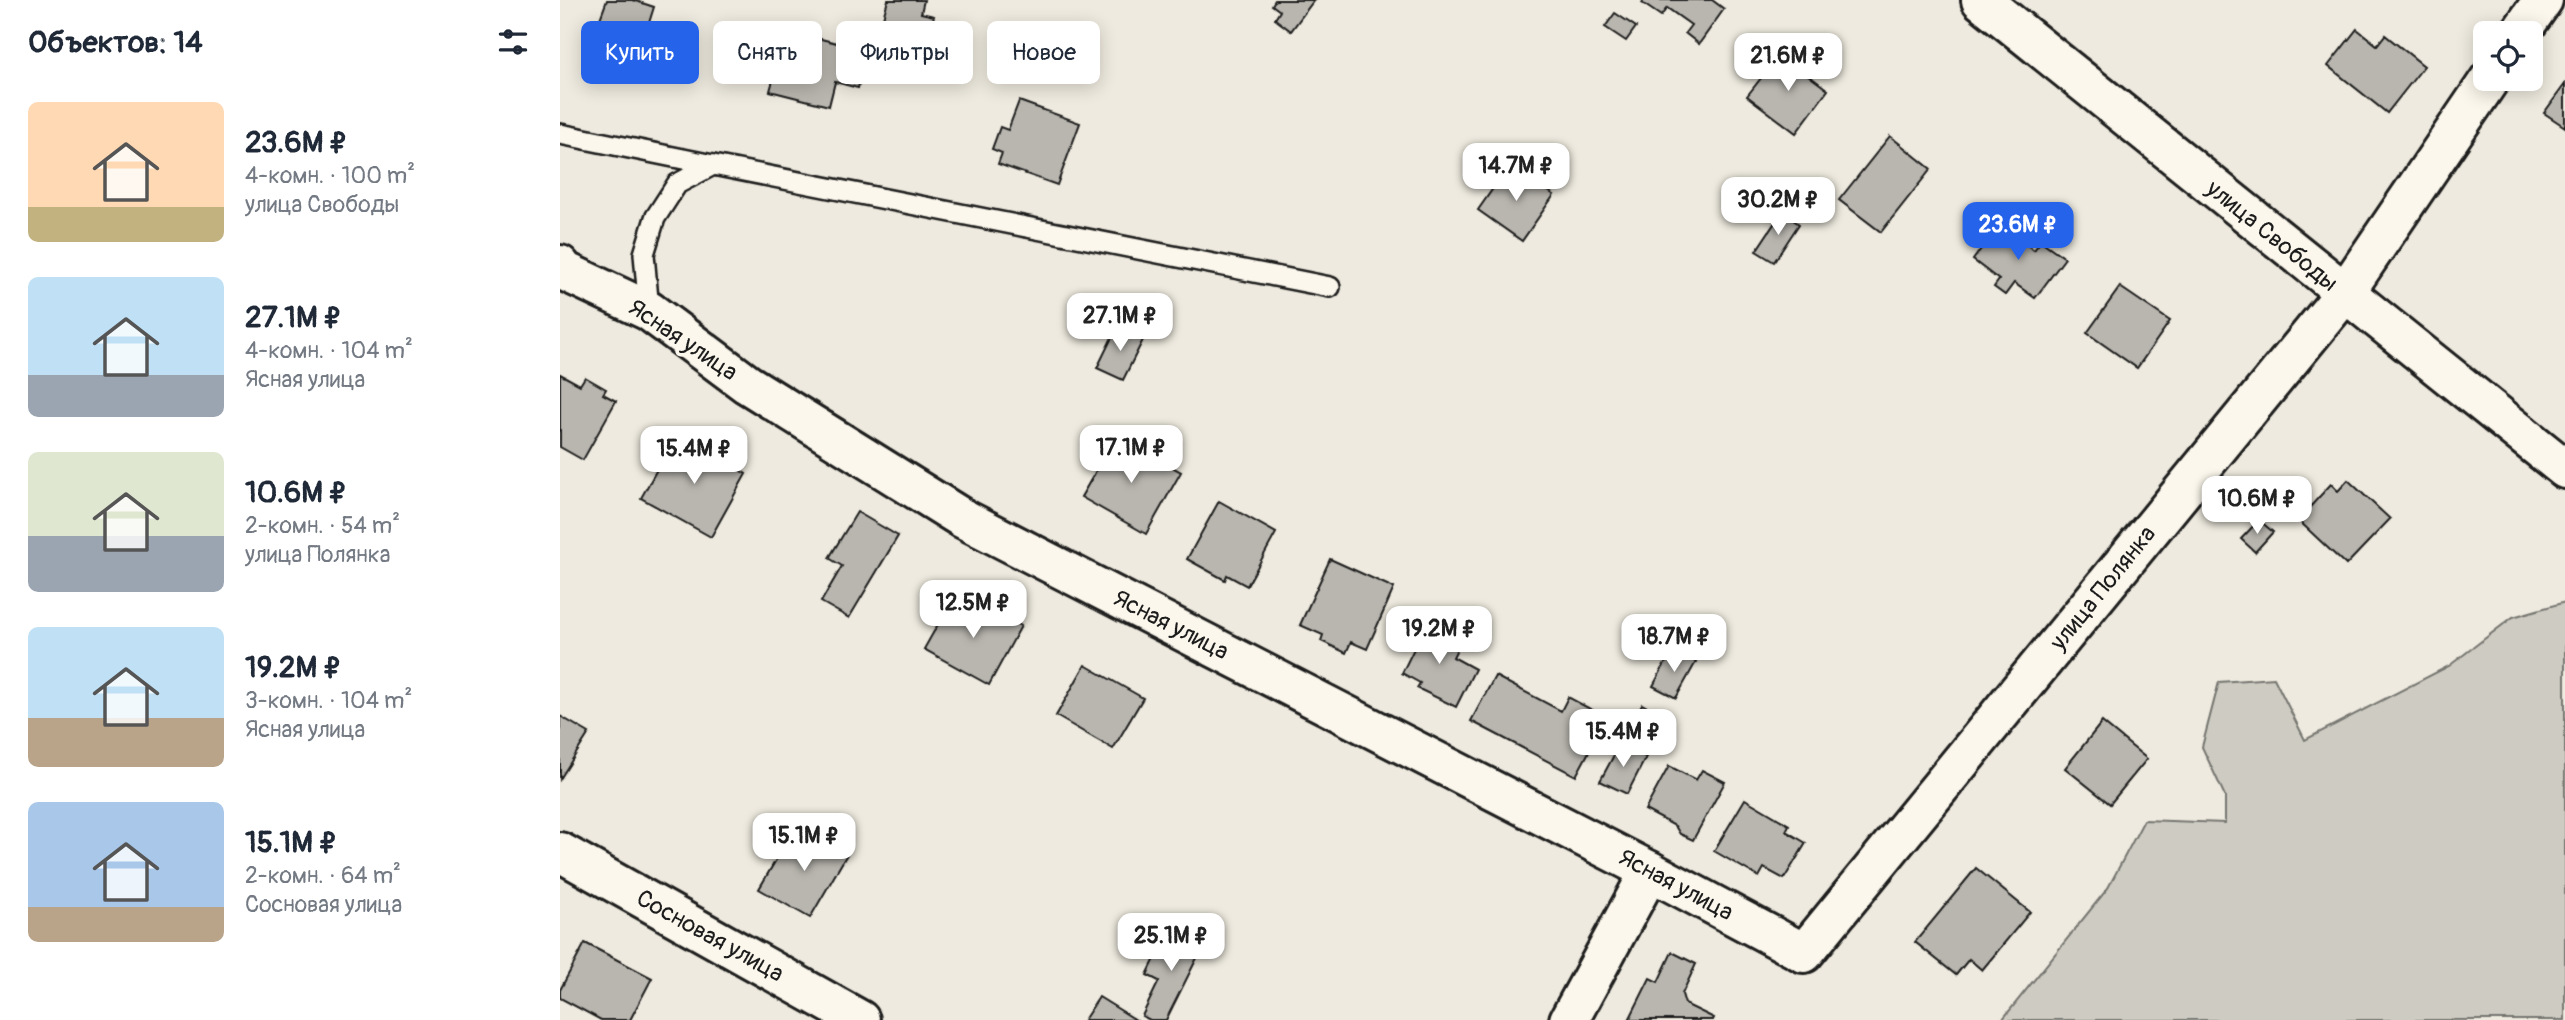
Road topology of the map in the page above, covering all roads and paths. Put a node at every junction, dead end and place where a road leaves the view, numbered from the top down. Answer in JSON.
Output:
{"nodes":[{"id":1,"x":1981,"y":0,"type":"edge"},
{"id":2,"x":2543,"y":0,"type":"edge"},
{"id":3,"x":2528,"y":21,"type":"edge"},
{"id":4,"x":2482,"y":91,"type":"edge"},
{"id":5,"x":560,"y":134,"type":"edge"},
{"id":6,"x":713,"y":164,"type":"junction"},
{"id":7,"x":560,"y":265,"type":"edge"},
{"id":8,"x":1330,"y":287,"type":"dead end"},
{"id":9,"x":2344,"y":294,"type":"junction"},
{"id":10,"x":649,"y":311,"type":"junction"},
{"id":11,"x":2565,"y":469,"type":"edge"},
{"id":12,"x":560,"y":852,"type":"edge"},
{"id":13,"x":1650,"y":870,"type":"junction"},
{"id":14,"x":1804,"y":953,"type":"joint"},
{"id":15,"x":860,"y":1020,"type":"edge"},
{"id":16,"x":1569,"y":1020,"type":"edge"}],
"edges":[{"from":1,"to":9,"type":"street","name":"улица Свободы"},
{"from":2,"to":3,"type":"street"},
{"from":4,"to":9,"type":"street","name":"улица Полянка"},
{"from":5,"to":6,"type":"lane"},
{"from":6,"to":8,"type":"lane"},
{"from":6,"to":10,"type":"lane"},
{"from":7,"to":10,"type":"street","name":"Ясная улица"},
{"from":9,"to":11,"type":"street","name":"улица Свободы"},
{"from":9,"to":14,"type":"street","name":"улица Полянка"},
{"from":10,"to":13,"type":"street","name":"Ясная улица"},
{"from":12,"to":15,"type":"street","name":"Сосновая улица"},
{"from":13,"to":14,"type":"street","name":"Ясная улица"},
{"from":13,"to":16,"type":"street"}]}
